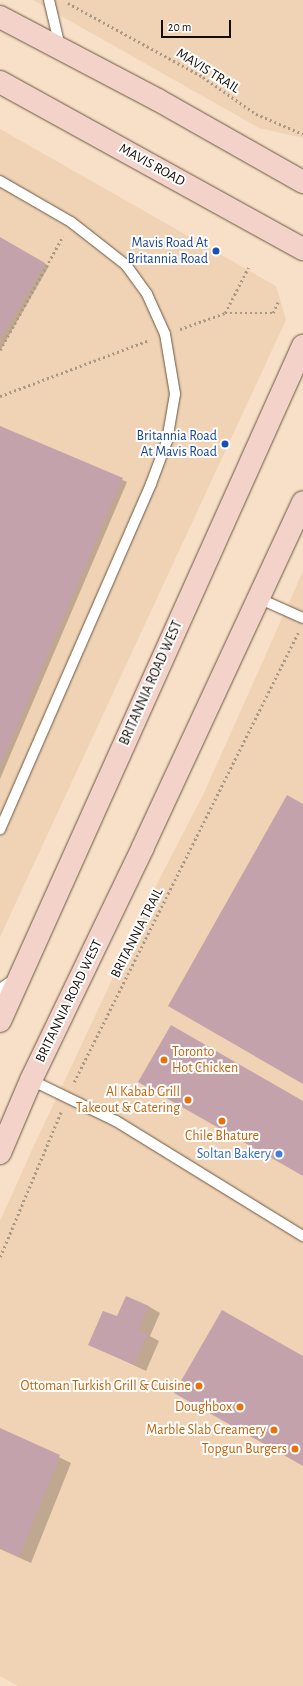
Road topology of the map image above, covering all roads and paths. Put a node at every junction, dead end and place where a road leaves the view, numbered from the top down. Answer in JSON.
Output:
{"nodes":[{"id":1,"x":49,"y":0,"type":"edge"},
{"id":2,"x":62,"y":0,"type":"edge"},
{"id":3,"x":0,"y":17,"type":"edge"},
{"id":4,"x":61,"y":49,"type":"junction"},
{"id":5,"x":0,"y":82,"type":"edge"},
{"id":6,"x":303,"y":134,"type":"edge"},
{"id":7,"x":0,"y":181,"type":"edge"},
{"id":8,"x":303,"y":182,"type":"edge"},
{"id":9,"x":71,"y":222,"type":"junction"},
{"id":10,"x":303,"y":249,"type":"edge"},
{"id":11,"x":248,"y":268,"type":"dead end"},
{"id":12,"x":278,"y":302,"type":"dead end"},
{"id":13,"x":225,"y":313,"type":"junction"},
{"id":14,"x":165,"y":334,"type":"junction"},
{"id":15,"x":303,"y":346,"type":"edge"},
{"id":16,"x":0,"y":350,"type":"edge"},
{"id":17,"x":0,"y":396,"type":"edge"},
{"id":18,"x":303,"y":502,"type":"edge"},
{"id":19,"x":258,"y":598,"type":"junction"},
{"id":20,"x":303,"y":618,"type":"edge"},
{"id":21,"x":300,"y":631,"type":"dead end"},
{"id":22,"x":0,"y":829,"type":"edge"},
{"id":23,"x":18,"y":977,"type":"junction"},
{"id":24,"x":0,"y":989,"type":"edge"},
{"id":25,"x":0,"y":1022,"type":"edge"},
{"id":26,"x":31,"y":1080,"type":"junction"},
{"id":27,"x":67,"y":1096,"type":"junction"},
{"id":28,"x":0,"y":1153,"type":"edge"},
{"id":29,"x":303,"y":1236,"type":"edge"},
{"id":30,"x":0,"y":1257,"type":"edge"}],
"edges":[{"from":1,"to":4,"type":"lane"},
{"from":2,"to":6,"type":"path","name":"MAVIS TRAIL"},
{"from":3,"to":4,"type":"main road"},
{"from":4,"to":8,"type":"main road"},
{"from":5,"to":10,"type":"main road","name":"MAVIS ROAD"},
{"from":7,"to":9,"type":"lane"},
{"from":9,"to":14,"type":"lane"},
{"from":9,"to":16,"type":"path"},
{"from":11,"to":13,"type":"path"},
{"from":12,"to":13,"type":"path"},
{"from":13,"to":14,"type":"path"},
{"from":14,"to":17,"type":"path"},
{"from":14,"to":22,"type":"lane"},
{"from":15,"to":23,"type":"main road","name":"BRITANNIA ROAD WEST"},
{"from":18,"to":19,"type":"main road","name":"BRITANNIA ROAD WEST"},
{"from":19,"to":20,"type":"lane"},
{"from":19,"to":26,"type":"main road","name":"BRITANNIA ROAD WEST"},
{"from":21,"to":27,"type":"path","name":"BRITANNIA TRAIL"},
{"from":23,"to":24,"type":"lane"},
{"from":23,"to":25,"type":"main road","name":"BRITANNIA ROAD WEST"},
{"from":26,"to":27,"type":"lane"},
{"from":26,"to":28,"type":"main road","name":"BRITANNIA ROAD WEST"},
{"from":27,"to":29,"type":"lane"},
{"from":27,"to":30,"type":"path","name":"BRITANNIA TRAIL"}]}
